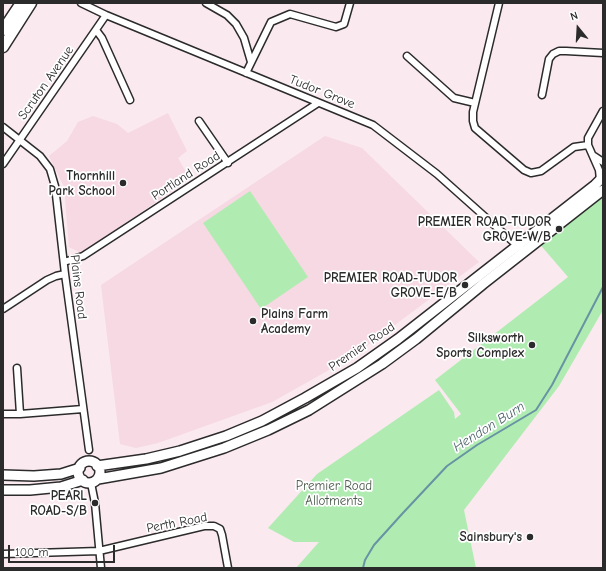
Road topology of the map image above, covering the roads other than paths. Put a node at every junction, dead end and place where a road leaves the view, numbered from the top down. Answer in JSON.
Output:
{"nodes":[{"id":1,"x":21,"y":3,"type":"edge"},
{"id":2,"x":31,"y":3,"type":"edge"},
{"id":3,"x":81,"y":3,"type":"edge"},
{"id":4,"x":206,"y":3,"type":"edge"},
{"id":5,"x":350,"y":3,"type":"edge"},
{"id":6,"x":500,"y":3,"type":"edge"},
{"id":7,"x":106,"y":15,"type":"junction"},
{"id":8,"x":3,"y":30,"type":"edge"},
{"id":9,"x":96,"y":30,"type":"junction"},
{"id":10,"x":3,"y":47,"type":"edge"},
{"id":11,"x":603,"y":53,"type":"edge"},
{"id":12,"x":407,"y":56,"type":"dead end"},
{"id":13,"x":251,"y":62,"type":"junction"},
{"id":14,"x":246,"y":73,"type":"junction"},
{"id":15,"x":542,"y":96,"type":"dead end"},
{"id":16,"x":130,"y":100,"type":"dead end"},
{"id":17,"x":318,"y":103,"type":"junction"},
{"id":18,"x":475,"y":103,"type":"junction"},
{"id":19,"x":603,"y":111,"type":"edge"},
{"id":20,"x":199,"y":121,"type":"dead end"},
{"id":21,"x":3,"y":127,"type":"edge"},
{"id":22,"x":20,"y":140,"type":"junction"},
{"id":23,"x":588,"y":145,"type":"junction"},
{"id":24,"x":594,"y":156,"type":"junction"},
{"id":25,"x":603,"y":162,"type":"edge"},
{"id":26,"x":228,"y":163,"type":"junction"},
{"id":27,"x":3,"y":164,"type":"edge"},
{"id":28,"x":602,"y":178,"type":"edge"},
{"id":29,"x":603,"y":190,"type":"edge"},
{"id":30,"x":520,"y":249,"type":"junction"},
{"id":31,"x":64,"y":262,"type":"junction"},
{"id":32,"x":65,"y":274,"type":"junction"},
{"id":33,"x":3,"y":309,"type":"edge"},
{"id":34,"x":17,"y":368,"type":"dead end"},
{"id":35,"x":83,"y":409,"type":"junction"},
{"id":36,"x":3,"y":414,"type":"edge"},
{"id":37,"x":20,"y":414,"type":"junction"},
{"id":38,"x":89,"y":450,"type":"dead end"},
{"id":39,"x":98,"y":466,"type":"junction"},
{"id":40,"x":80,"y":468,"type":"junction"},
{"id":41,"x":3,"y":476,"type":"edge"},
{"id":42,"x":91,"y":481,"type":"junction"},
{"id":43,"x":3,"y":490,"type":"edge"},
{"id":44,"x":99,"y":551,"type":"junction"},
{"id":45,"x":3,"y":554,"type":"edge"},
{"id":46,"x":101,"y":568,"type":"edge"},
{"id":47,"x":228,"y":568,"type":"edge"}],
"edges":[{"from":1,"to":8,"type":"highway"},
{"from":2,"to":10,"type":"highway"},
{"from":3,"to":7,"type":"street","name":"Tudor Grove"},
{"from":4,"to":13,"type":"street"},
{"from":5,"to":13,"type":"street"},
{"from":6,"to":18,"type":"street"},
{"from":7,"to":9,"type":"street","name":"Scruton Avenue"},
{"from":7,"to":14,"type":"street","name":"Tudor Grove"},
{"from":9,"to":16,"type":"street"},
{"from":9,"to":22,"type":"street","name":"Scruton Avenue"},
{"from":11,"to":15,"type":"street"},
{"from":12,"to":18,"type":"street"},
{"from":13,"to":14,"type":"street"},
{"from":14,"to":17,"type":"street","name":"Tudor Grove"},
{"from":17,"to":26,"type":"street","name":"Portland Road"},
{"from":17,"to":30,"type":"street","name":"Tudor Grove"},
{"from":18,"to":23,"type":"street"},
{"from":19,"to":23,"type":"street"},
{"from":20,"to":26,"type":"street"},
{"from":21,"to":22,"type":"street","name":"Plains Road"},
{"from":22,"to":27,"type":"street","name":"Scruton Avenue"},
{"from":22,"to":31,"type":"street","name":"Plains Road"},
{"from":23,"to":24,"type":"street"},
{"from":24,"to":25,"type":"street"},
{"from":24,"to":28,"type":"street"},
{"from":26,"to":31,"type":"street","name":"Portland Road"},
{"from":28,"to":30,"type":"main road","name":"Premier Road"},
{"from":29,"to":30,"type":"main road","name":"Premier Road"},
{"from":30,"to":39,"type":"main road","name":"Premier Road"},
{"from":30,"to":42,"type":"main road","name":"Premier Road"},
{"from":31,"to":32,"type":"street","name":"Plains Road"},
{"from":32,"to":33,"type":"street"},
{"from":32,"to":35,"type":"street","name":"Plains Road"},
{"from":34,"to":37,"type":"street"},
{"from":35,"to":37,"type":"street"},
{"from":35,"to":38,"type":"street","name":"Plains Road"},
{"from":36,"to":37,"type":"street"},
{"from":39,"to":40,"type":"main road"},
{"from":39,"to":42,"type":"main road"},
{"from":40,"to":41,"type":"main road"},
{"from":40,"to":42,"type":"main road"},
{"from":42,"to":43,"type":"main road","name":"Premier Road"},
{"from":42,"to":44,"type":"street"},
{"from":44,"to":45,"type":"street"},
{"from":44,"to":46,"type":"street"},
{"from":44,"to":47,"type":"street","name":"Perth Road"}]}
